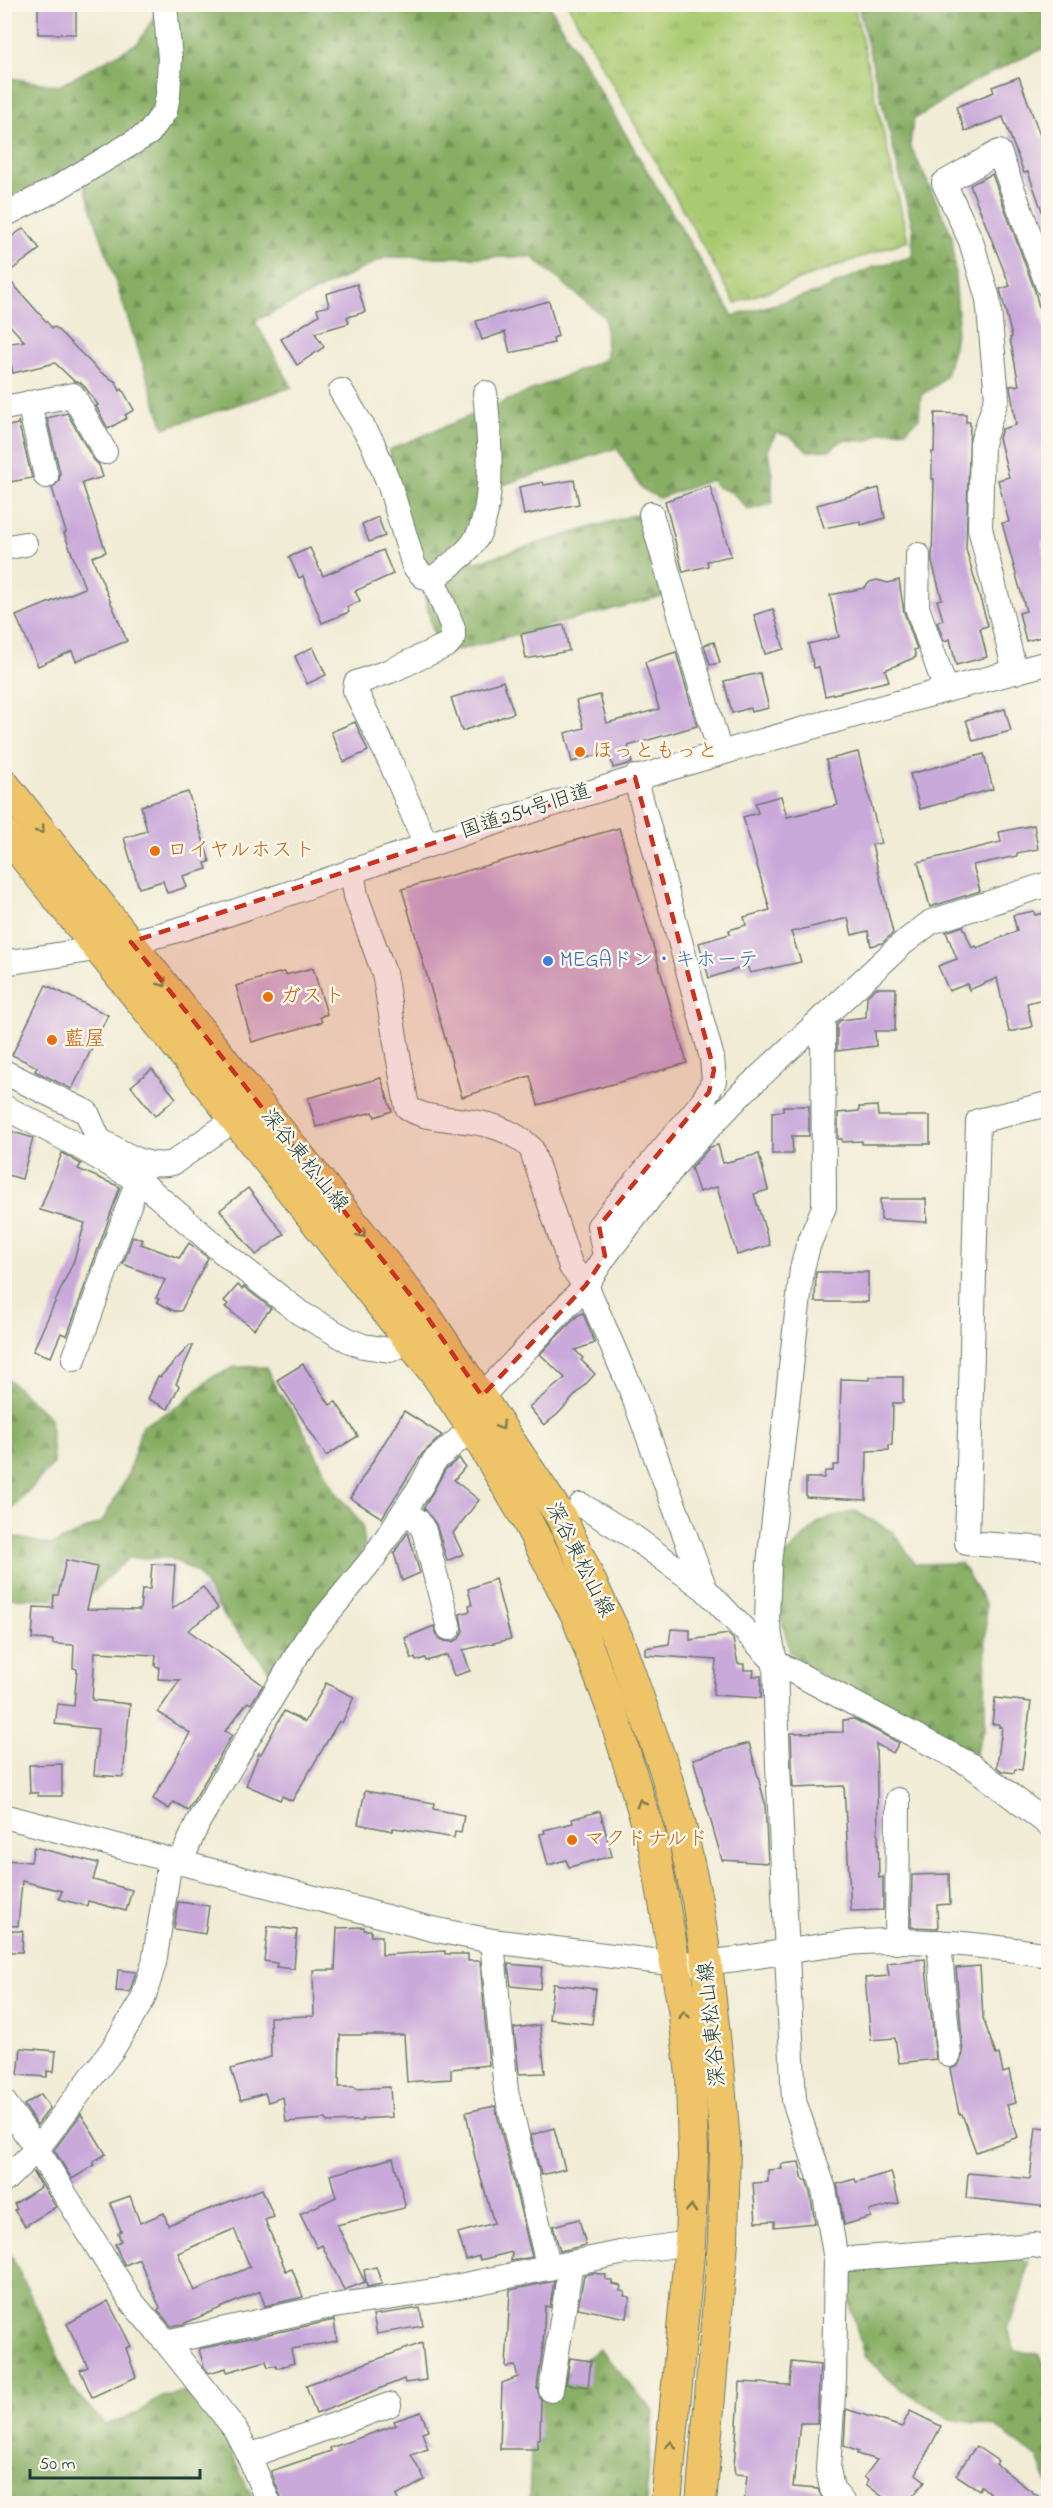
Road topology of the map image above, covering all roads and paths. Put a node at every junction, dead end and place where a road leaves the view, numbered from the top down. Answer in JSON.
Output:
{"nodes":[{"id":1,"x":165,"y":4,"type":"edge"},
{"id":2,"x":4,"y":215,"type":"edge"},
{"id":3,"x":1048,"y":286,"type":"edge"},
{"id":4,"x":341,"y":391,"type":"dead end"},
{"id":5,"x":485,"y":393,"type":"dead end"},
{"id":6,"x":29,"y":403,"type":"junction"},
{"id":7,"x":4,"y":408,"type":"edge"},
{"id":8,"x":105,"y":452,"type":"dead end"},
{"id":9,"x":46,"y":476,"type":"dead end"},
{"id":10,"x":651,"y":514,"type":"dead end"},
{"id":11,"x":918,"y":555,"type":"dead end"},
{"id":12,"x":432,"y":579,"type":"junction"},
{"id":13,"x":1048,"y":663,"type":"edge"},
{"id":14,"x":1015,"y":672,"type":"junction"},
{"id":15,"x":945,"y":690,"type":"junction"},
{"id":16,"x":720,"y":753,"type":"junction"},
{"id":17,"x":635,"y":777,"type":"junction"},
{"id":18,"x":4,"y":784,"type":"edge"},
{"id":19,"x":4,"y":832,"type":"edge"},
{"id":20,"x":426,"y":845,"type":"junction"},
{"id":21,"x":352,"y":870,"type":"junction"},
{"id":22,"x":1048,"y":884,"type":"edge"},
{"id":23,"x":131,"y":942,"type":"junction"},
{"id":24,"x":98,"y":949,"type":"junction"},
{"id":25,"x":4,"y":963,"type":"edge"},
{"id":26,"x":823,"y":1017,"type":"junction"},
{"id":27,"x":4,"y":1072,"type":"edge"},
{"id":28,"x":1048,"y":1104,"type":"edge"},
{"id":29,"x":4,"y":1107,"type":"edge"},
{"id":30,"x":235,"y":1119,"type":"junction"},
{"id":31,"x":141,"y":1182,"type":"junction"},
{"id":32,"x":605,"y":1256,"type":"junction"},
{"id":33,"x":586,"y":1285,"type":"junction"},
{"id":34,"x":410,"y":1341,"type":"junction"},
{"id":35,"x":74,"y":1359,"type":"dead end"},
{"id":36,"x":482,"y":1396,"type":"junction"},
{"id":37,"x":472,"y":1428,"type":"junction"},
{"id":38,"x":581,"y":1505,"type":"dead end"},
{"id":39,"x":404,"y":1511,"type":"junction"},
{"id":40,"x":1048,"y":1549,"type":"edge"},
{"id":41,"x":705,"y":1589,"type":"junction"},
{"id":42,"x":449,"y":1628,"type":"dead end"},
{"id":43,"x":776,"y":1662,"type":"junction"},
{"id":44,"x":898,"y":1800,"type":"dead end"},
{"id":45,"x":4,"y":1816,"type":"edge"},
{"id":46,"x":1048,"y":1824,"type":"edge"},
{"id":47,"x":175,"y":1862,"type":"junction"},
{"id":48,"x":492,"y":1941,"type":"junction"},
{"id":49,"x":897,"y":1942,"type":"junction"},
{"id":50,"x":939,"y":1942,"type":"junction"},
{"id":51,"x":788,"y":1951,"type":"junction"},
{"id":52,"x":1047,"y":1961,"type":"edge"},
{"id":53,"x":676,"y":1964,"type":"junction"},
{"id":54,"x":707,"y":1964,"type":"junction"},
{"id":55,"x":949,"y":2055,"type":"dead end"},
{"id":56,"x":4,"y":2102,"type":"edge"},
{"id":57,"x":37,"y":2149,"type":"junction"},
{"id":58,"x":4,"y":2181,"type":"edge"},
{"id":59,"x":690,"y":2243,"type":"junction"},
{"id":60,"x":1048,"y":2248,"type":"edge"},
{"id":61,"x":836,"y":2260,"type":"junction"},
{"id":62,"x":560,"y":2266,"type":"junction"},
{"id":63,"x":166,"y":2342,"type":"junction"},
{"id":64,"x":551,"y":2390,"type":"dead end"},
{"id":65,"x":389,"y":2405,"type":"dead end"},
{"id":66,"x":249,"y":2457,"type":"junction"},
{"id":67,"x":269,"y":2504,"type":"edge"},
{"id":68,"x":666,"y":2504,"type":"edge"},
{"id":69,"x":701,"y":2504,"type":"edge"},
{"id":70,"x":844,"y":2504,"type":"edge"}],
"edges":[{"from":1,"to":2,"type":"street"},
{"from":3,"to":14,"type":"street"},
{"from":4,"to":12,"type":"street"},
{"from":5,"to":12,"type":"street"},
{"from":6,"to":7,"type":"street"},
{"from":6,"to":8,"type":"street"},
{"from":6,"to":9,"type":"street"},
{"from":10,"to":16,"type":"street"},
{"from":11,"to":15,"type":"street"},
{"from":12,"to":20,"type":"street"},
{"from":13,"to":14,"type":"street","name":"国道254号旧道"},
{"from":14,"to":15,"type":"street","name":"国道254号旧道"},
{"from":15,"to":16,"type":"street","name":"国道254号旧道"},
{"from":16,"to":17,"type":"street","name":"国道254号旧道"},
{"from":17,"to":20,"type":"street","name":"国道254号旧道"},
{"from":17,"to":32,"type":"street"},
{"from":18,"to":23,"type":"main road","name":"深谷東松山線","one_way":true},
{"from":19,"to":24,"type":"main road","name":"深谷東松山線"},
{"from":20,"to":21,"type":"street","name":"国道254号旧道"},
{"from":21,"to":23,"type":"street","name":"国道254号旧道"},
{"from":21,"to":33,"type":"street"},
{"from":22,"to":26,"type":"street"},
{"from":23,"to":24,"type":"street","name":"国道254号旧道"},
{"from":23,"to":36,"type":"main road","name":"深谷東松山線","one_way":true},
{"from":24,"to":25,"type":"street","name":"国道254号旧道"},
{"from":24,"to":30,"type":"main road","name":"深谷東松山線"},
{"from":26,"to":32,"type":"street"},
{"from":26,"to":43,"type":"street"},
{"from":27,"to":30,"type":"street"},
{"from":28,"to":40,"type":"street"},
{"from":29,"to":31,"type":"street"},
{"from":30,"to":34,"type":"main road","name":"深谷東松山線"},
{"from":31,"to":34,"type":"street"},
{"from":31,"to":35,"type":"street"},
{"from":32,"to":33,"type":"street"},
{"from":33,"to":36,"type":"street"},
{"from":33,"to":41,"type":"street"},
{"from":34,"to":37,"type":"main road","name":"深谷東松山線"},
{"from":36,"to":54,"type":"main road","name":"深谷東松山線","one_way":true},
{"from":37,"to":39,"type":"street"},
{"from":53,"to":37,"type":"main road","name":"深谷東松山線","one_way":true},
{"from":38,"to":41,"type":"street"},
{"from":39,"to":42,"type":"street"},
{"from":39,"to":47,"type":"street"},
{"from":41,"to":43,"type":"street"},
{"from":43,"to":46,"type":"street"},
{"from":43,"to":51,"type":"street"},
{"from":44,"to":49,"type":"street"},
{"from":45,"to":47,"type":"street"},
{"from":47,"to":48,"type":"street"},
{"from":47,"to":57,"type":"street"},
{"from":48,"to":53,"type":"street"},
{"from":48,"to":62,"type":"street"},
{"from":49,"to":50,"type":"street"},
{"from":49,"to":51,"type":"street"},
{"from":50,"to":52,"type":"street"},
{"from":50,"to":55,"type":"street"},
{"from":51,"to":54,"type":"street"},
{"from":51,"to":61,"type":"street"},
{"from":53,"to":54,"type":"street"},
{"from":59,"to":53,"type":"main road","name":"深谷東松山線","one_way":true},
{"from":54,"to":69,"type":"main road","name":"深谷東松山線"},
{"from":56,"to":57,"type":"street"},
{"from":57,"to":58,"type":"street"},
{"from":57,"to":63,"type":"street"},
{"from":59,"to":62,"type":"street"},
{"from":68,"to":59,"type":"main road","name":"深谷東松山線","one_way":true},
{"from":60,"to":61,"type":"street"},
{"from":61,"to":70,"type":"street"},
{"from":62,"to":63,"type":"street"},
{"from":62,"to":64,"type":"street"},
{"from":63,"to":66,"type":"street"},
{"from":65,"to":66,"type":"street"},
{"from":66,"to":67,"type":"street"}]}
